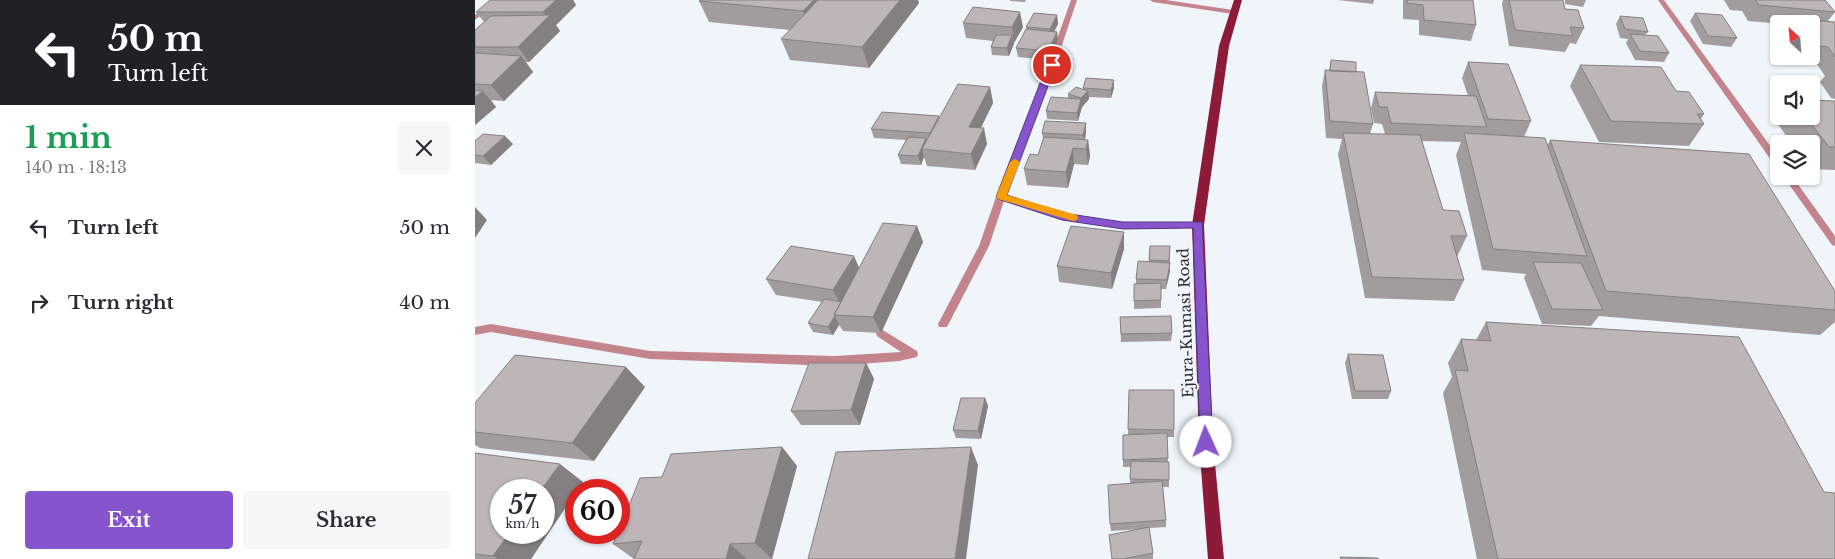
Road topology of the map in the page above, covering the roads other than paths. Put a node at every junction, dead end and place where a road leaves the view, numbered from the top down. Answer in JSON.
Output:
{"nodes":[{"id":1,"x":497,"y":0,"type":"edge"},
{"id":2,"x":1074,"y":0,"type":"edge"},
{"id":3,"x":1153,"y":0,"type":"edge"},
{"id":4,"x":1238,"y":0,"type":"edge"},
{"id":5,"x":1661,"y":0,"type":"edge"},
{"id":6,"x":1233,"y":12,"type":"junction"},
{"id":7,"x":475,"y":18,"type":"edge"},
{"id":8,"x":1770,"y":152,"type":"edge"},
{"id":9,"x":1793,"y":185,"type":"edge"},
{"id":10,"x":1001,"y":197,"type":"junction"},
{"id":11,"x":1198,"y":225,"type":"junction"},
{"id":12,"x":1835,"y":243,"type":"edge"},
{"id":13,"x":943,"y":324,"type":"dead end"},
{"id":14,"x":475,"y":331,"type":"edge"},
{"id":15,"x":881,"y":333,"type":"dead end"},
{"id":16,"x":1216,"y":559,"type":"edge"}],
"edges":[{"from":1,"to":7,"type":"street"},
{"from":2,"to":10,"type":"street"},
{"from":3,"to":6,"type":"street"},
{"from":4,"to":6,"type":"main road","name":"Ejura-Kumasi Road"},
{"from":5,"to":8,"type":"street"},
{"from":6,"to":11,"type":"main road","name":"Ejura-Kumasi Road"},
{"from":9,"to":12,"type":"street"},
{"from":10,"to":11,"type":"street"},
{"from":10,"to":13,"type":"street"},
{"from":11,"to":16,"type":"main road","name":"Ejura-Kumasi Road"},
{"from":14,"to":15,"type":"street"}]}
